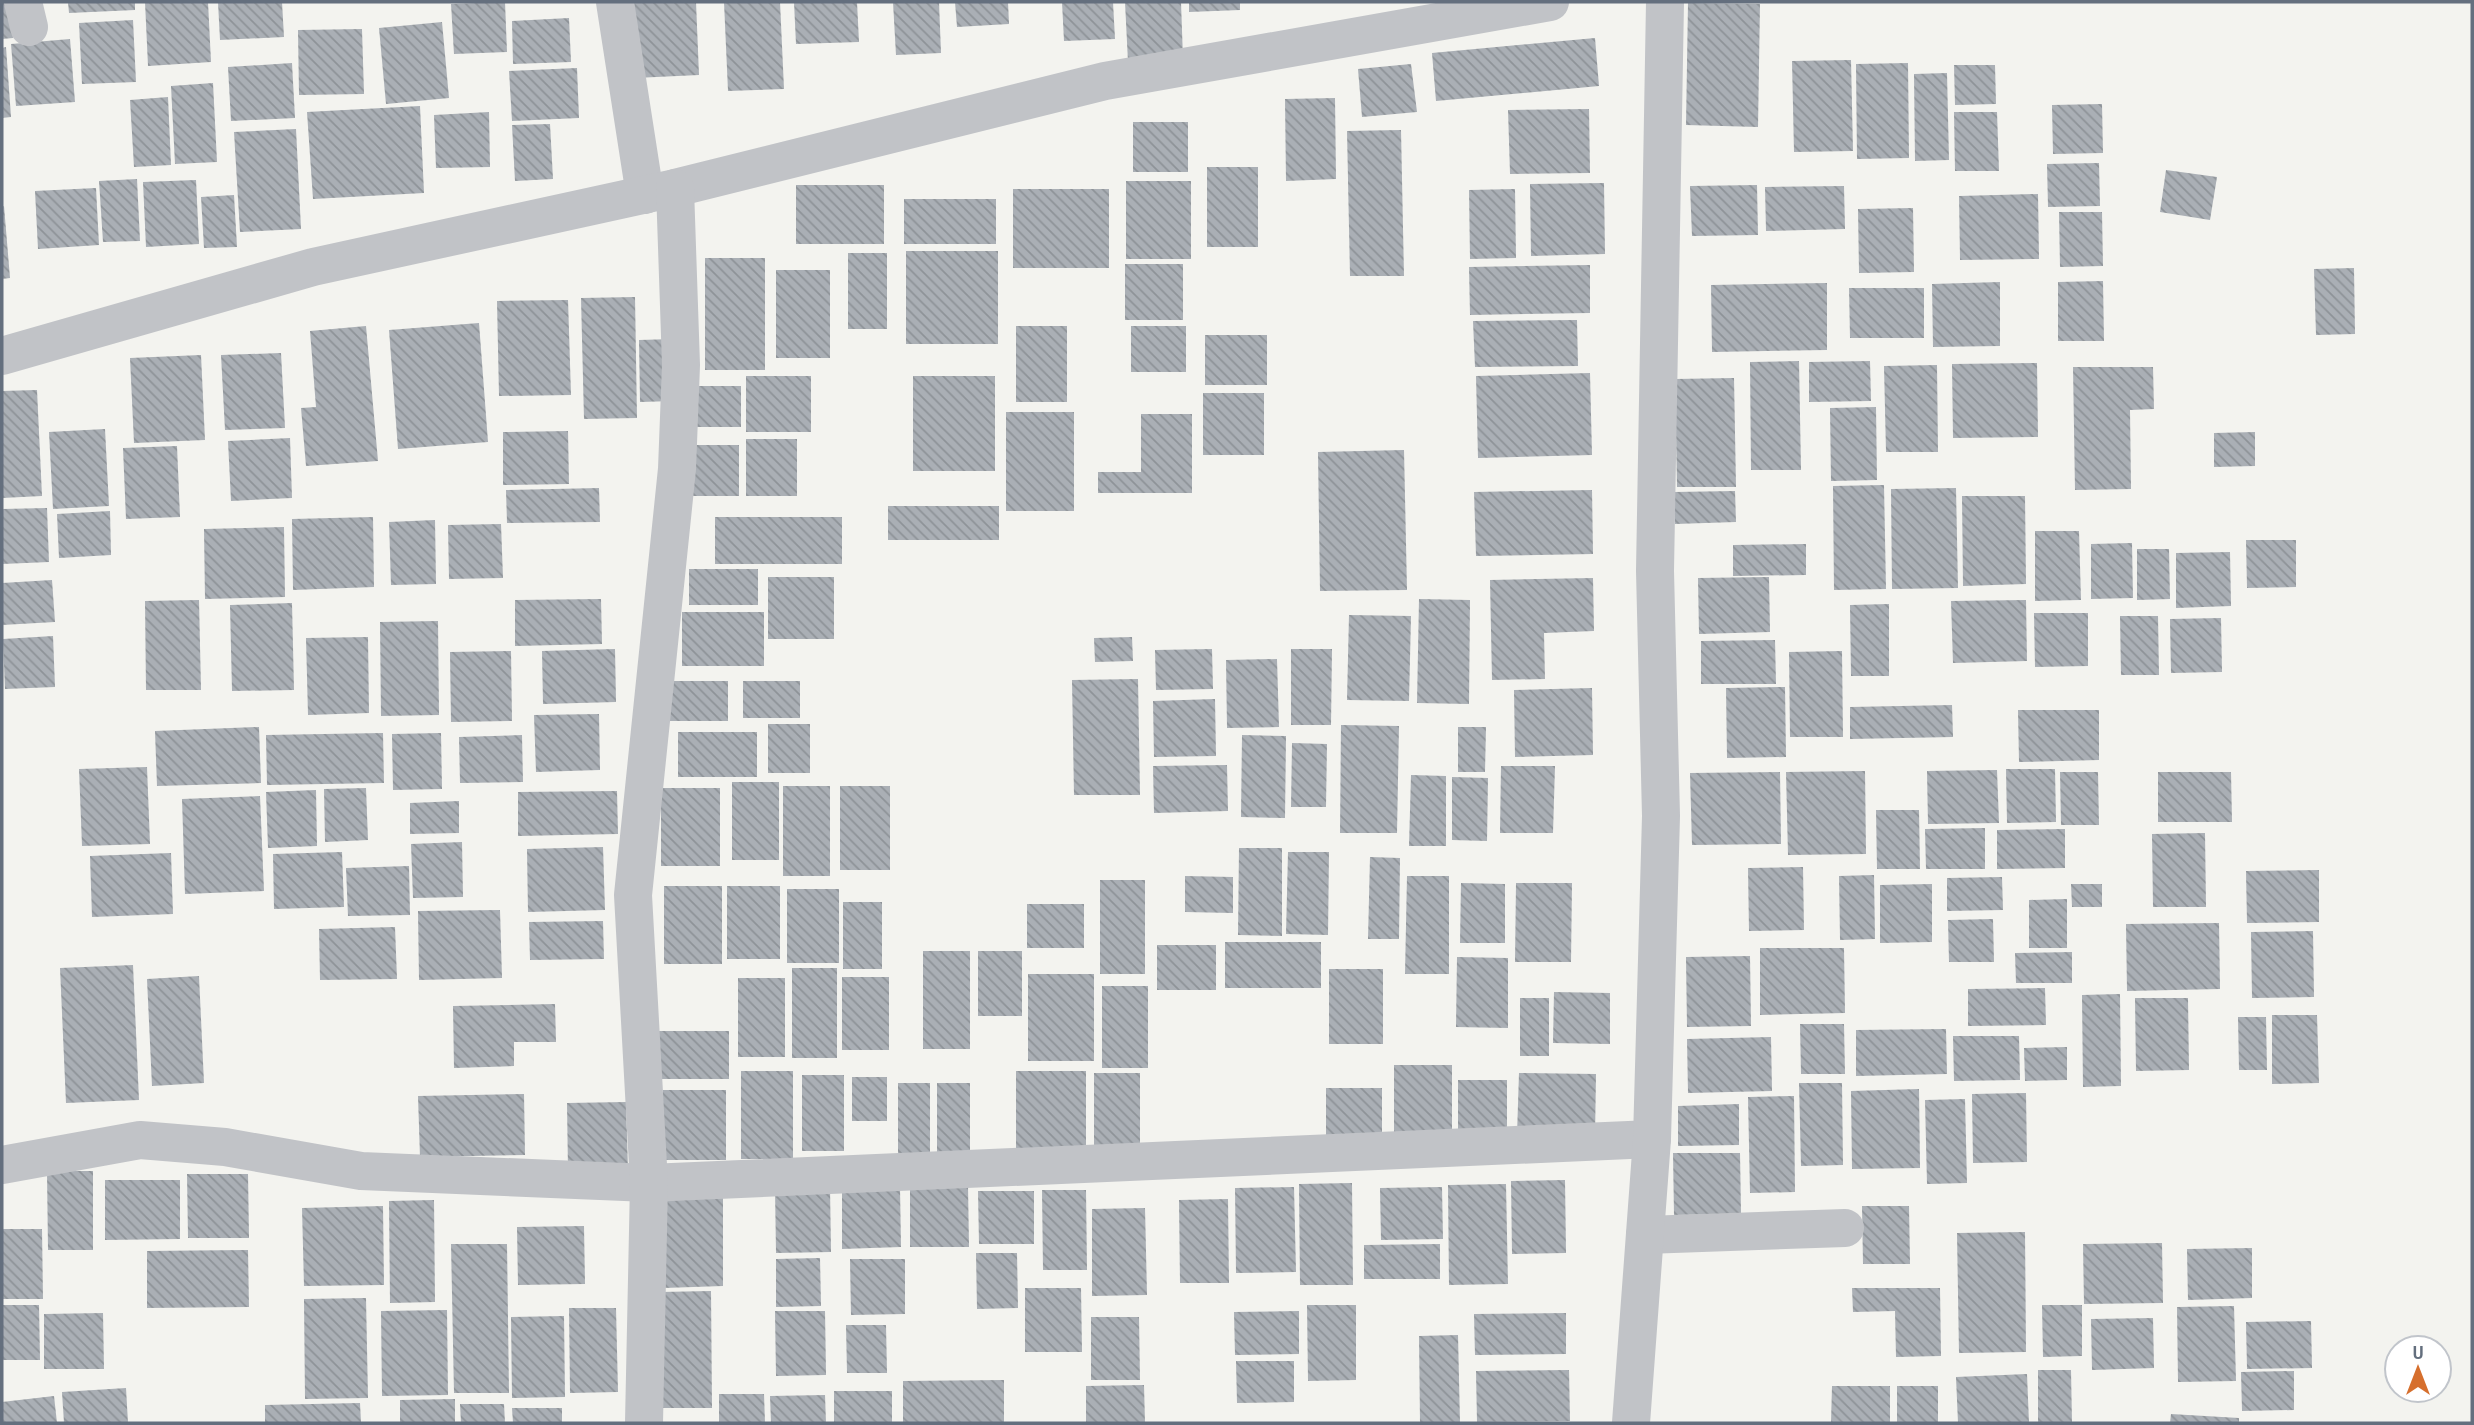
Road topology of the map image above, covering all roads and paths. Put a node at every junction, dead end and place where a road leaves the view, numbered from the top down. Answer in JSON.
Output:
{"nodes":[{"id":1,"x":615,"y":2,"type":"edge"},
{"id":2,"x":1550,"y":2,"type":"edge"},
{"id":3,"x":1665,"y":2,"type":"edge"},
{"id":4,"x":660,"y":192,"type":"junction"},
{"id":5,"x":2,"y":356,"type":"edge"},
{"id":6,"x":1652,"y":1139,"type":"junction"},
{"id":7,"x":2,"y":1165,"type":"edge"},
{"id":8,"x":649,"y":1183,"type":"junction"},
{"id":9,"x":1845,"y":1228,"type":"dead end"},
{"id":10,"x":1646,"y":1235,"type":"junction"},
{"id":11,"x":643,"y":1423,"type":"edge"},
{"id":12,"x":1631,"y":1423,"type":"edge"}],
"edges":[{"from":1,"to":4,"type":"street"},
{"from":2,"to":4,"type":"street"},
{"from":3,"to":6,"type":"street"},
{"from":4,"to":5,"type":"street"},
{"from":4,"to":8,"type":"street"},
{"from":6,"to":8,"type":"street"},
{"from":6,"to":10,"type":"street"},
{"from":7,"to":8,"type":"street"},
{"from":8,"to":11,"type":"street"},
{"from":9,"to":10,"type":"street"},
{"from":10,"to":12,"type":"street"}]}
